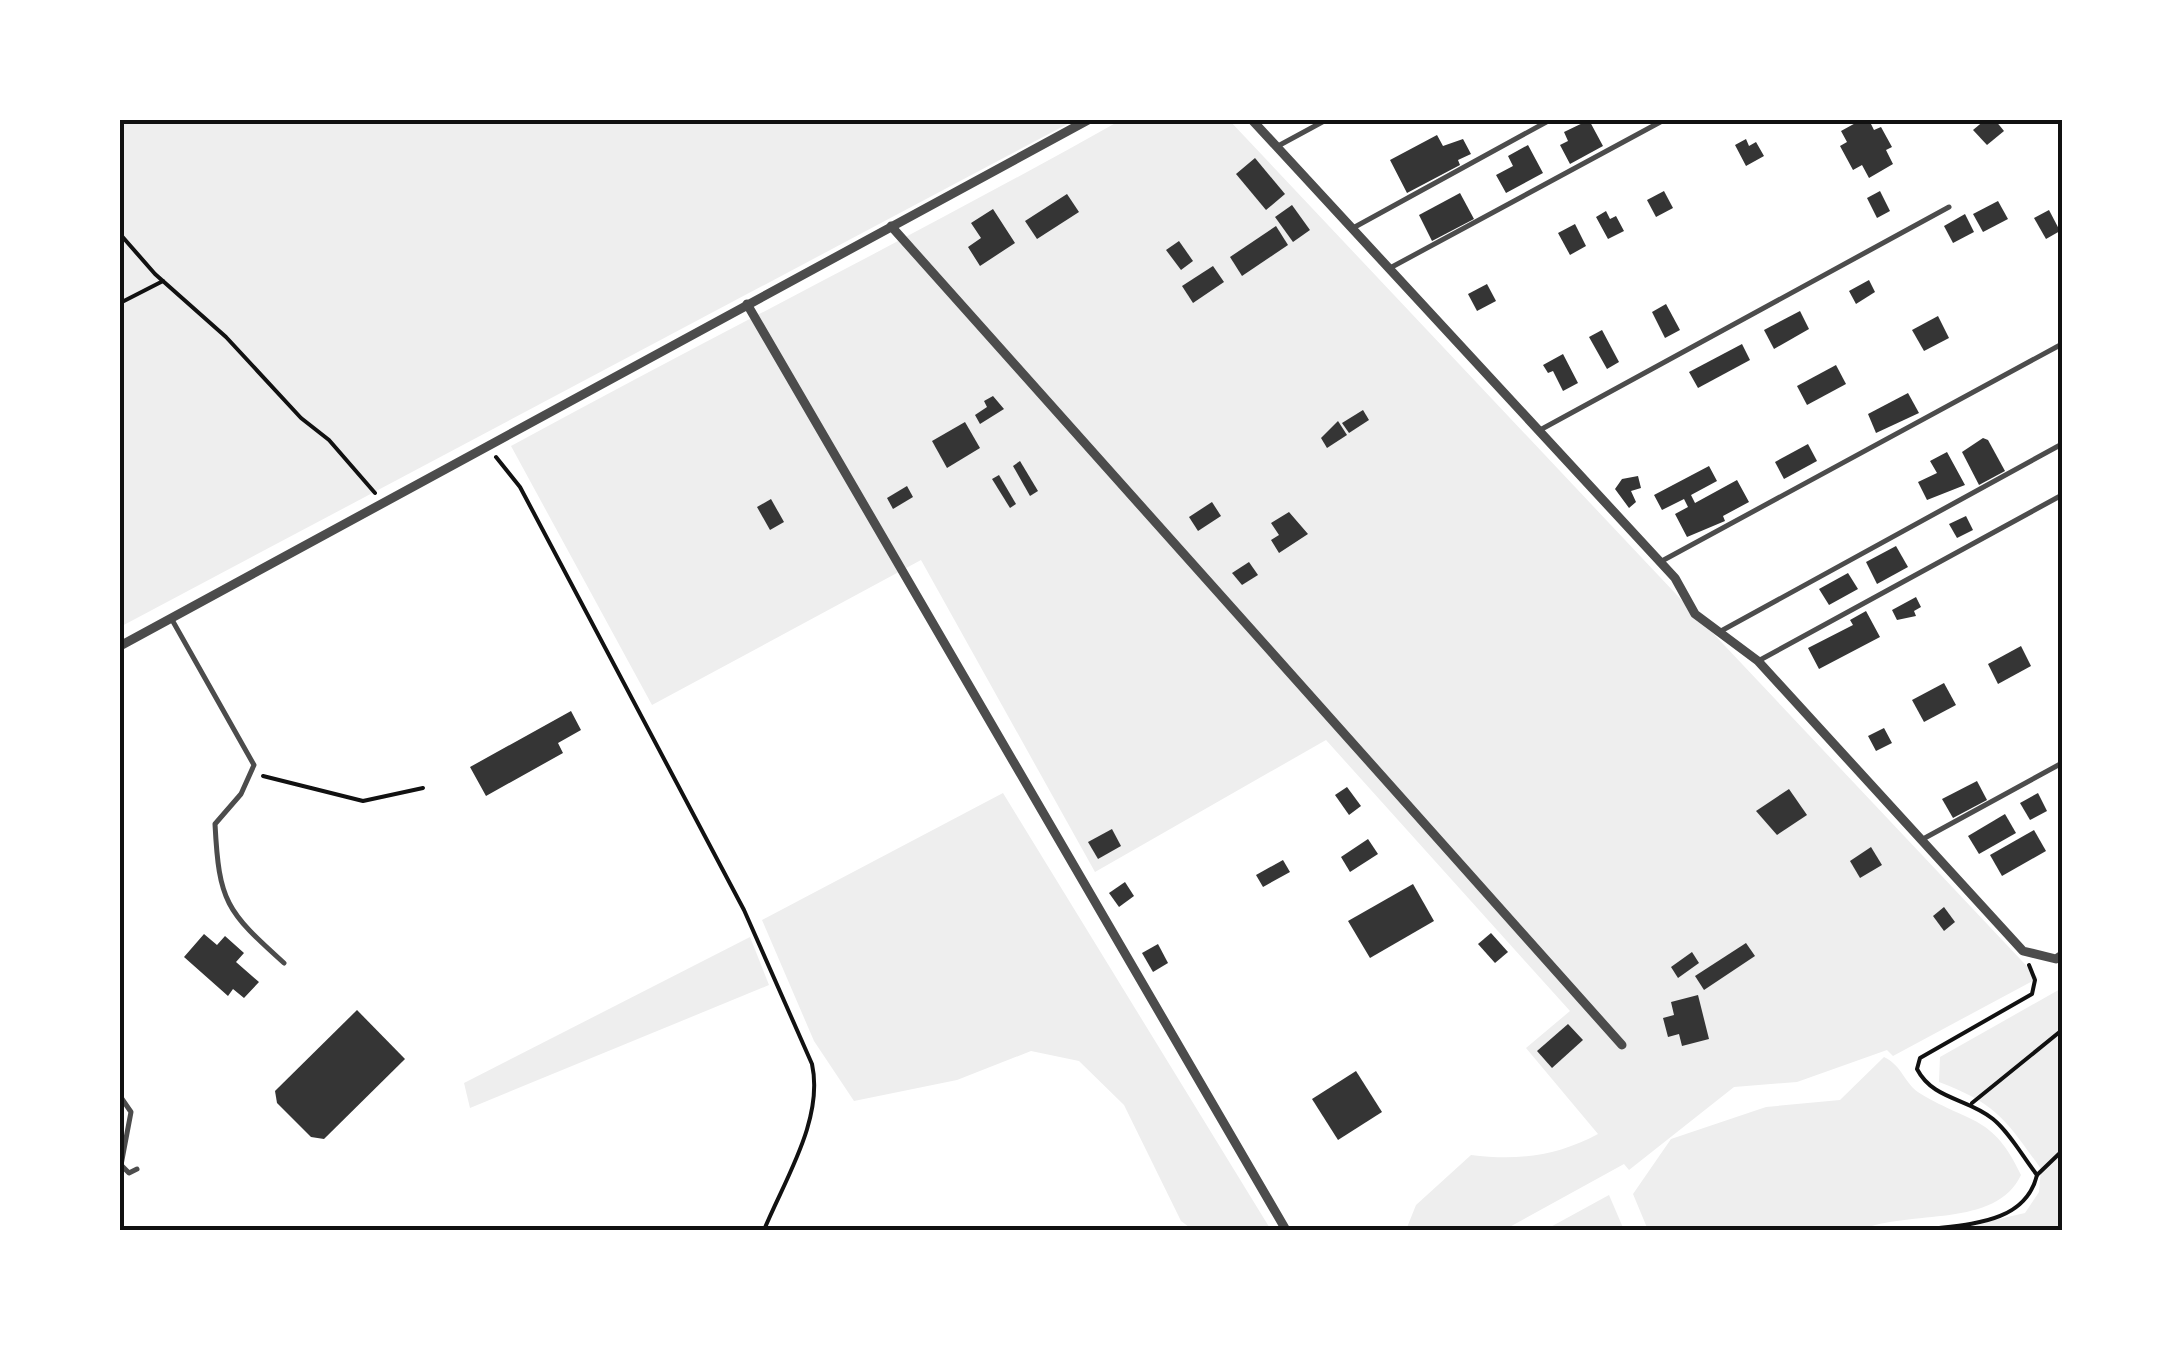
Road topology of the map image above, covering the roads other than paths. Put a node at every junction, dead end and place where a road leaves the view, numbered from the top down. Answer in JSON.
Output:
{"nodes":[{"id":1,"x":1088,"y":120,"type":"edge"},
{"id":2,"x":1252,"y":120,"type":"edge"},
{"id":3,"x":1326,"y":120,"type":"edge"},
{"id":4,"x":1550,"y":120,"type":"edge"},
{"id":5,"x":1664,"y":120,"type":"edge"},
{"id":6,"x":1278,"y":146,"type":"junction"},
{"id":7,"x":1949,"y":207,"type":"dead end"},
{"id":8,"x":891,"y":226,"type":"junction"},
{"id":9,"x":1351,"y":229,"type":"junction"},
{"id":10,"x":1388,"y":270,"type":"junction"},
{"id":11,"x":746,"y":304,"type":"junction"},
{"id":12,"x":2062,"y":344,"type":"edge"},
{"id":13,"x":1538,"y":431,"type":"junction"},
{"id":14,"x":2062,"y":444,"type":"edge"},
{"id":15,"x":2062,"y":495,"type":"edge"},
{"id":16,"x":1660,"y":562,"type":"junction"},
{"id":17,"x":172,"y":618,"type":"junction"},
{"id":18,"x":1719,"y":632,"type":"junction"},
{"id":19,"x":120,"y":646,"type":"edge"},
{"id":20,"x":1758,"y":661,"type":"junction"},
{"id":21,"x":2062,"y":763,"type":"edge"},
{"id":22,"x":1920,"y":841,"type":"junction"},
{"id":23,"x":2059,"y":957,"type":"edge"},
{"id":24,"x":284,"y":963,"type":"dead end"},
{"id":25,"x":1622,"y":1045,"type":"dead end"},
{"id":26,"x":120,"y":1096,"type":"edge"},
{"id":27,"x":138,"y":1170,"type":"dead end"},
{"id":28,"x":1286,"y":1230,"type":"edge"}],
"edges":[{"from":1,"to":8,"type":"street"},
{"from":2,"to":6,"type":"street"},
{"from":3,"to":6,"type":"lane"},
{"from":4,"to":9,"type":"lane"},
{"from":5,"to":10,"type":"lane"},
{"from":6,"to":9,"type":"street"},
{"from":7,"to":13,"type":"lane"},
{"from":8,"to":11,"type":"street"},
{"from":8,"to":25,"type":"street"},
{"from":9,"to":10,"type":"street"},
{"from":10,"to":13,"type":"street"},
{"from":11,"to":17,"type":"street"},
{"from":11,"to":28,"type":"street"},
{"from":12,"to":16,"type":"lane"},
{"from":13,"to":16,"type":"street"},
{"from":14,"to":18,"type":"lane"},
{"from":15,"to":20,"type":"lane"},
{"from":16,"to":18,"type":"street"},
{"from":17,"to":19,"type":"street"},
{"from":17,"to":24,"type":"lane"},
{"from":18,"to":20,"type":"street"},
{"from":20,"to":22,"type":"street"},
{"from":21,"to":22,"type":"lane"},
{"from":22,"to":23,"type":"street"},
{"from":26,"to":27,"type":"lane"}]}
